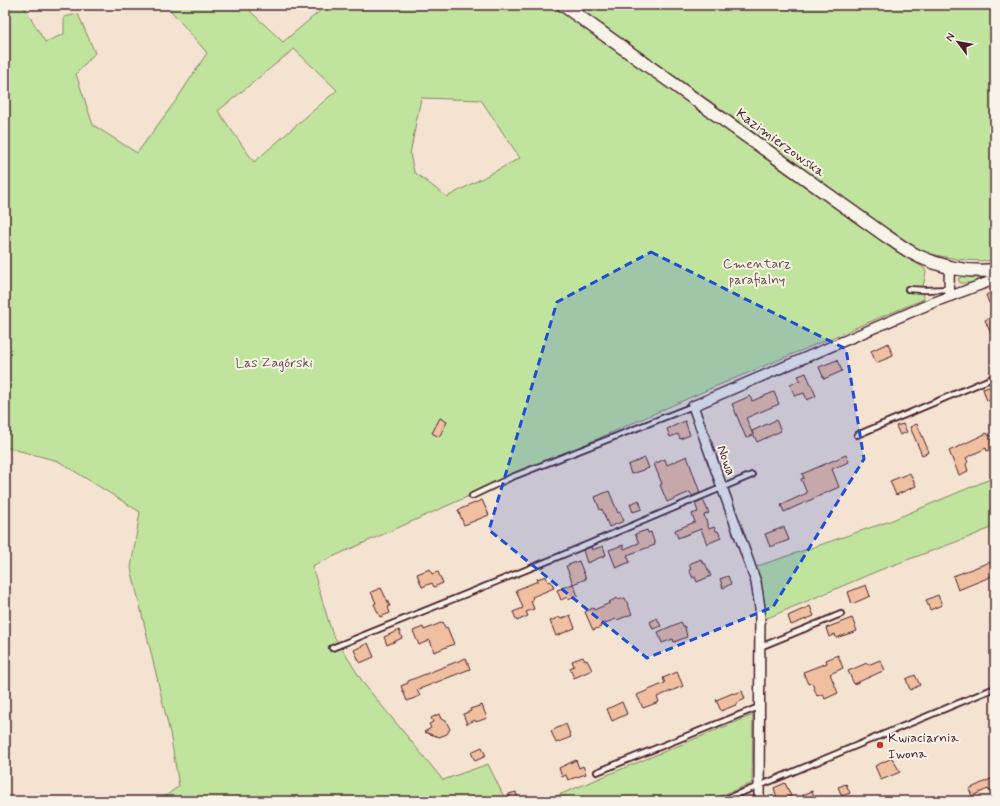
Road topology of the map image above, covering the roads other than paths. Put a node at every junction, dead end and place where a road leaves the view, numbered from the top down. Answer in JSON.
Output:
{"nodes":[{"id":1,"x":563,"y":5,"type":"edge"},
{"id":2,"x":950,"y":267,"type":"junction"},
{"id":3,"x":995,"y":270,"type":"edge"},
{"id":4,"x":995,"y":277,"type":"edge"},
{"id":5,"x":908,"y":289,"type":"dead end"},
{"id":6,"x":950,"y":292,"type":"junction"},
{"id":7,"x":995,"y":377,"type":"edge"},
{"id":8,"x":693,"y":406,"type":"junction"},
{"id":9,"x":857,"y":435,"type":"dead end"},
{"id":10,"x":752,"y":475,"type":"dead end"},
{"id":11,"x":722,"y":488,"type":"junction"},
{"id":12,"x":472,"y":496,"type":"dead end"},
{"id":13,"x":841,"y":614,"type":"dead end"},
{"id":14,"x":760,"y":647,"type":"junction"},
{"id":15,"x":332,"y":648,"type":"dead end"},
{"id":16,"x":995,"y":688,"type":"edge"},
{"id":17,"x":759,"y":708,"type":"junction"},
{"id":18,"x":597,"y":772,"type":"dead end"},
{"id":19,"x":759,"y":786,"type":"junction"},
{"id":20,"x":719,"y":801,"type":"edge"},
{"id":21,"x":759,"y":801,"type":"edge"}],
"edges":[{"from":1,"to":2,"type":"street","name":"Kazimierzowska"},
{"from":2,"to":3,"type":"street","name":"Kazimierzowska"},
{"from":2,"to":6,"type":"street"},
{"from":4,"to":6,"type":"street"},
{"from":5,"to":6,"type":"lane"},
{"from":6,"to":8,"type":"street"},
{"from":7,"to":9,"type":"lane"},
{"from":8,"to":11,"type":"street","name":"Nowa"},
{"from":8,"to":12,"type":"lane"},
{"from":10,"to":11,"type":"lane"},
{"from":11,"to":14,"type":"street","name":"Nowa"},
{"from":11,"to":15,"type":"lane"},
{"from":13,"to":14,"type":"lane"},
{"from":14,"to":17,"type":"street","name":"Nowa"},
{"from":16,"to":19,"type":"lane"},
{"from":17,"to":18,"type":"lane"},
{"from":17,"to":19,"type":"street","name":"Nowa"},
{"from":19,"to":20,"type":"lane"},
{"from":19,"to":21,"type":"street","name":"Nowa"}]}
